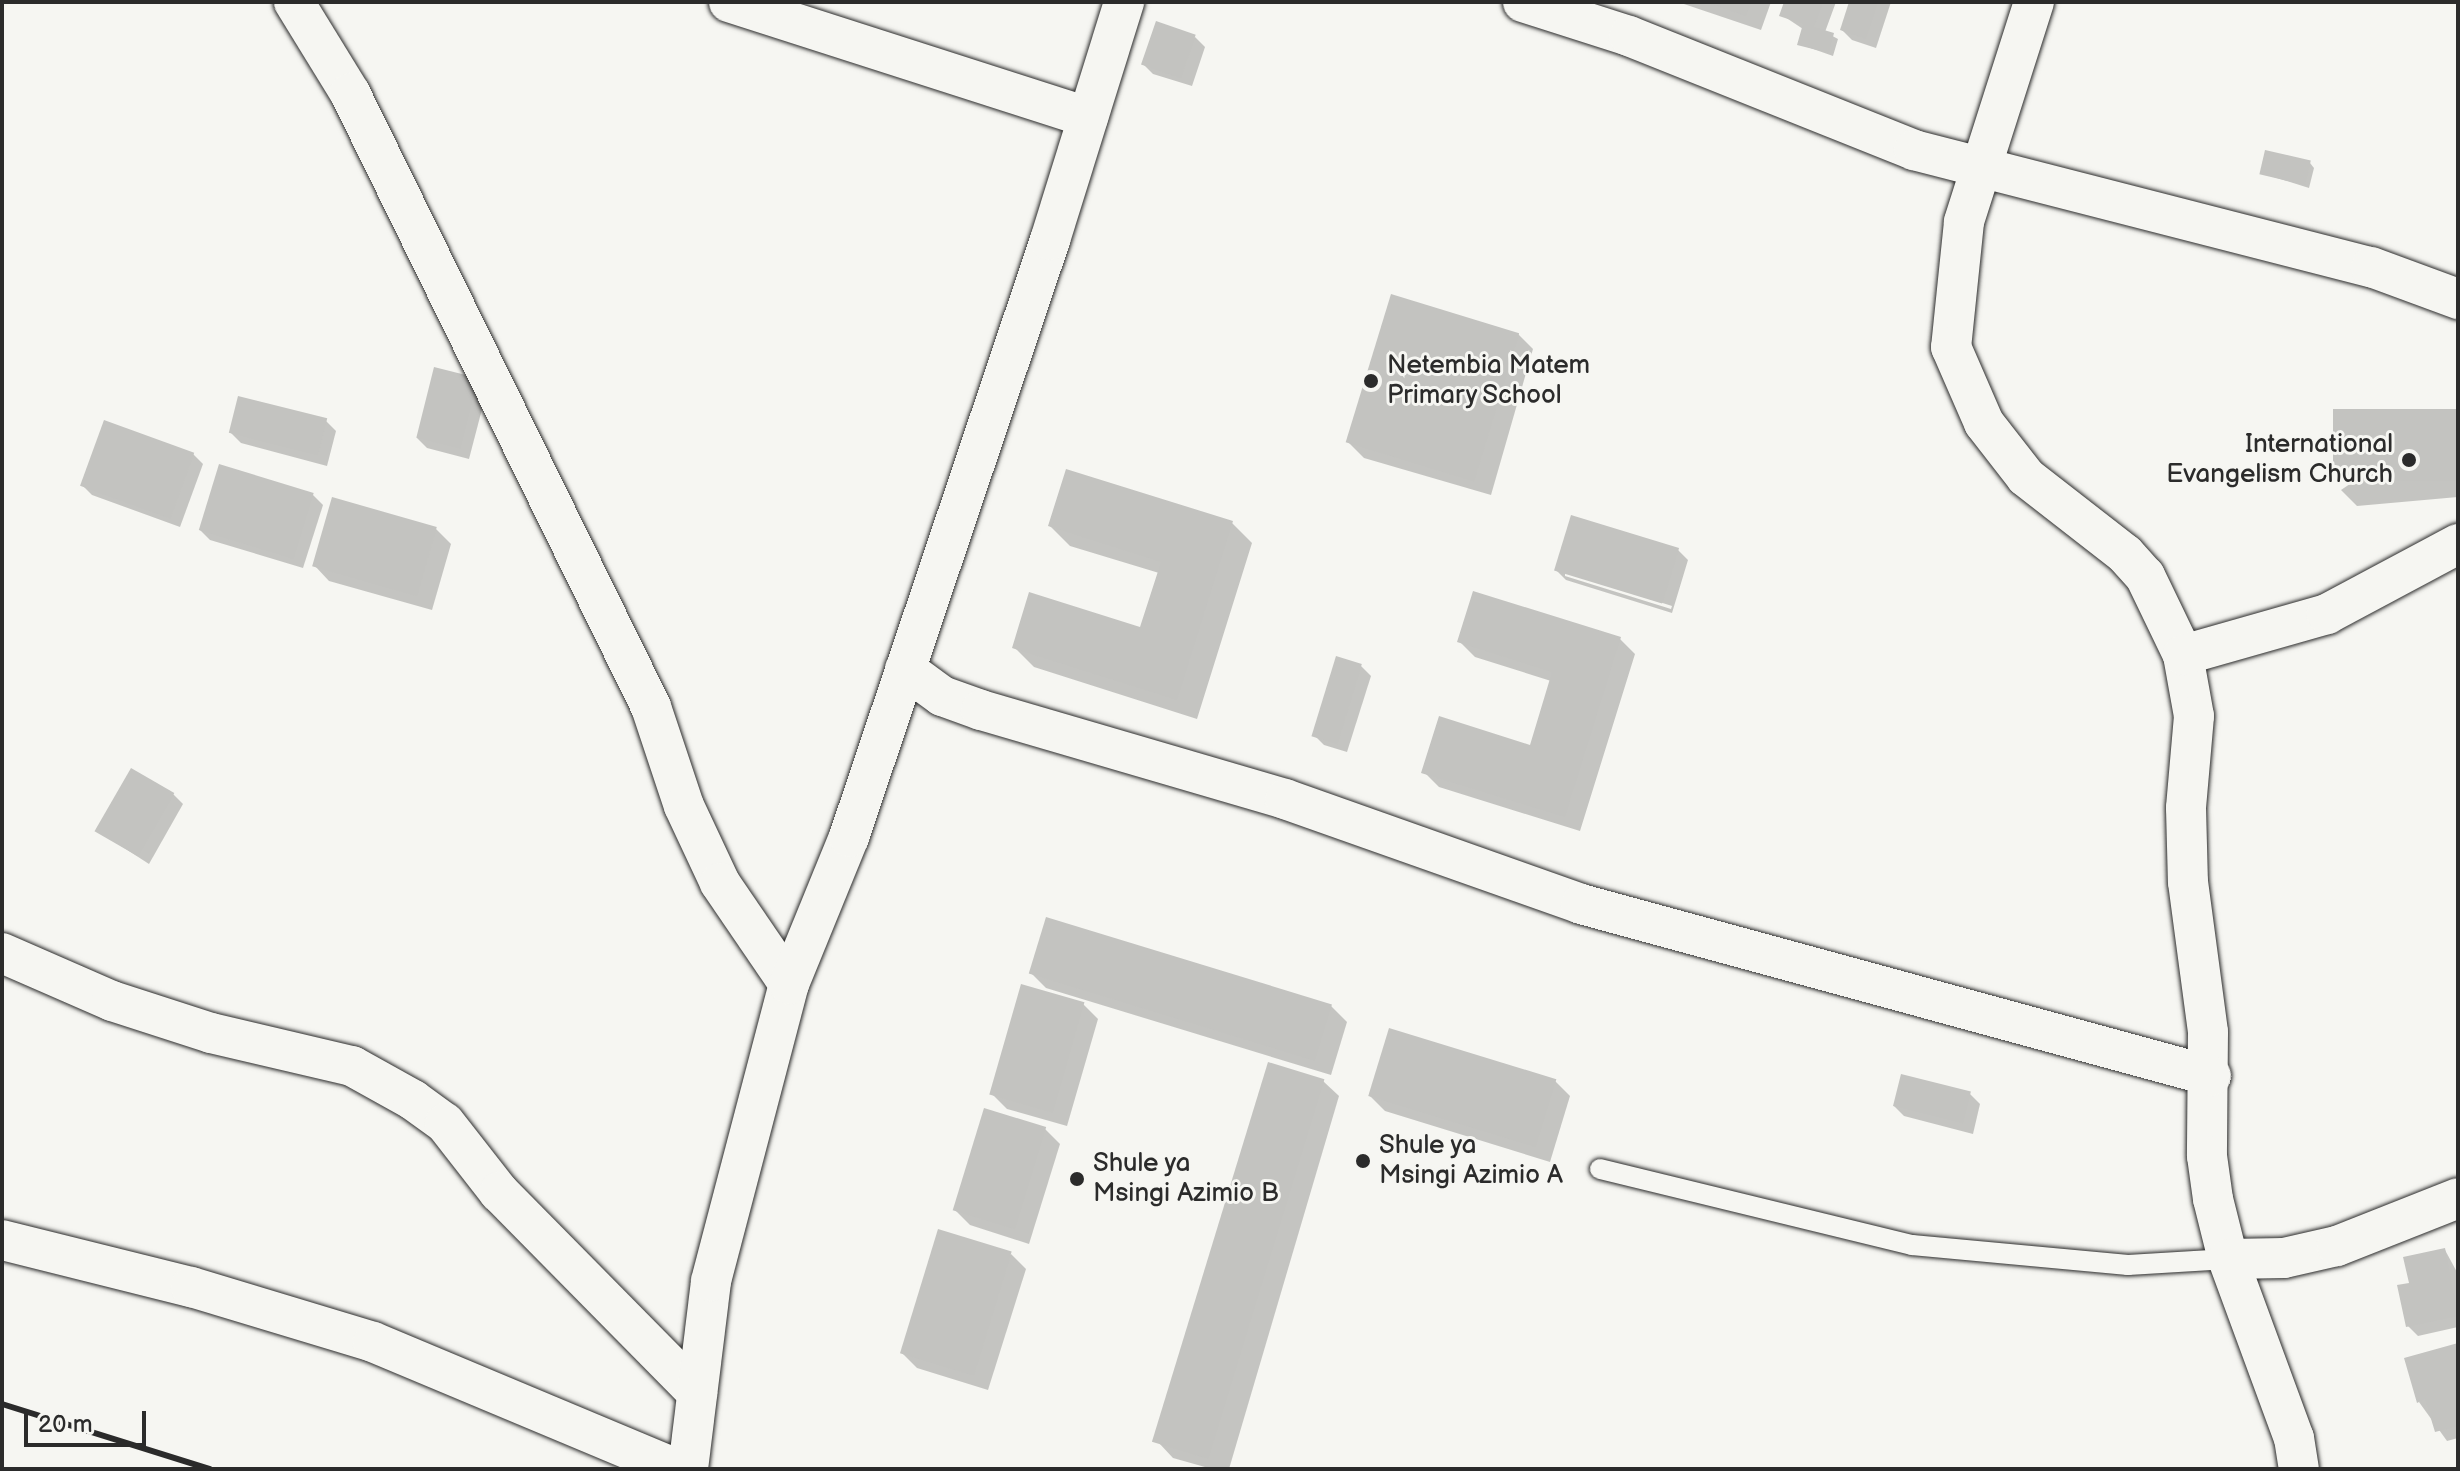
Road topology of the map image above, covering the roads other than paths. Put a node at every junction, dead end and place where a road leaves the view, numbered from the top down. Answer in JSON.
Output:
{"nodes":[{"id":1,"x":294,"y":2,"type":"edge"},
{"id":2,"x":729,"y":2,"type":"edge"},
{"id":3,"x":1124,"y":2,"type":"edge"},
{"id":4,"x":1523,"y":2,"type":"edge"},
{"id":5,"x":2034,"y":2,"type":"edge"},
{"id":6,"x":1088,"y":117,"type":"junction"},
{"id":7,"x":1981,"y":169,"type":"junction"},
{"id":8,"x":2458,"y":299,"type":"edge"},
{"id":9,"x":2458,"y":544,"type":"edge"},
{"id":10,"x":2183,"y":655,"type":"junction"},
{"id":11,"x":905,"y":669,"type":"junction"},
{"id":12,"x":2,"y":953,"type":"edge"},
{"id":13,"x":789,"y":984,"type":"junction"},
{"id":14,"x":2211,"y":1076,"type":"junction"},
{"id":15,"x":1600,"y":1169,"type":"dead end"},
{"id":16,"x":2458,"y":1198,"type":"edge"},
{"id":17,"x":2,"y":1240,"type":"edge"},
{"id":18,"x":2228,"y":1259,"type":"junction"},
{"id":19,"x":697,"y":1393,"type":"junction"},
{"id":20,"x":677,"y":1469,"type":"edge"},
{"id":21,"x":688,"y":1469,"type":"edge"},
{"id":22,"x":2299,"y":1469,"type":"edge"}],
"edges":[{"from":1,"to":13,"type":"street"},
{"from":2,"to":6,"type":"street"},
{"from":3,"to":6,"type":"street"},
{"from":4,"to":7,"type":"street"},
{"from":5,"to":7,"type":"street"},
{"from":6,"to":11,"type":"street"},
{"from":7,"to":8,"type":"street"},
{"from":7,"to":10,"type":"street"},
{"from":9,"to":10,"type":"street"},
{"from":10,"to":14,"type":"street"},
{"from":11,"to":13,"type":"street"},
{"from":11,"to":14,"type":"street"},
{"from":12,"to":19,"type":"street"},
{"from":13,"to":19,"type":"street"},
{"from":14,"to":18,"type":"street"},
{"from":15,"to":18,"type":"lane"},
{"from":16,"to":18,"type":"street"},
{"from":17,"to":20,"type":"street"},
{"from":18,"to":22,"type":"street"},
{"from":19,"to":21,"type":"street"}]}
